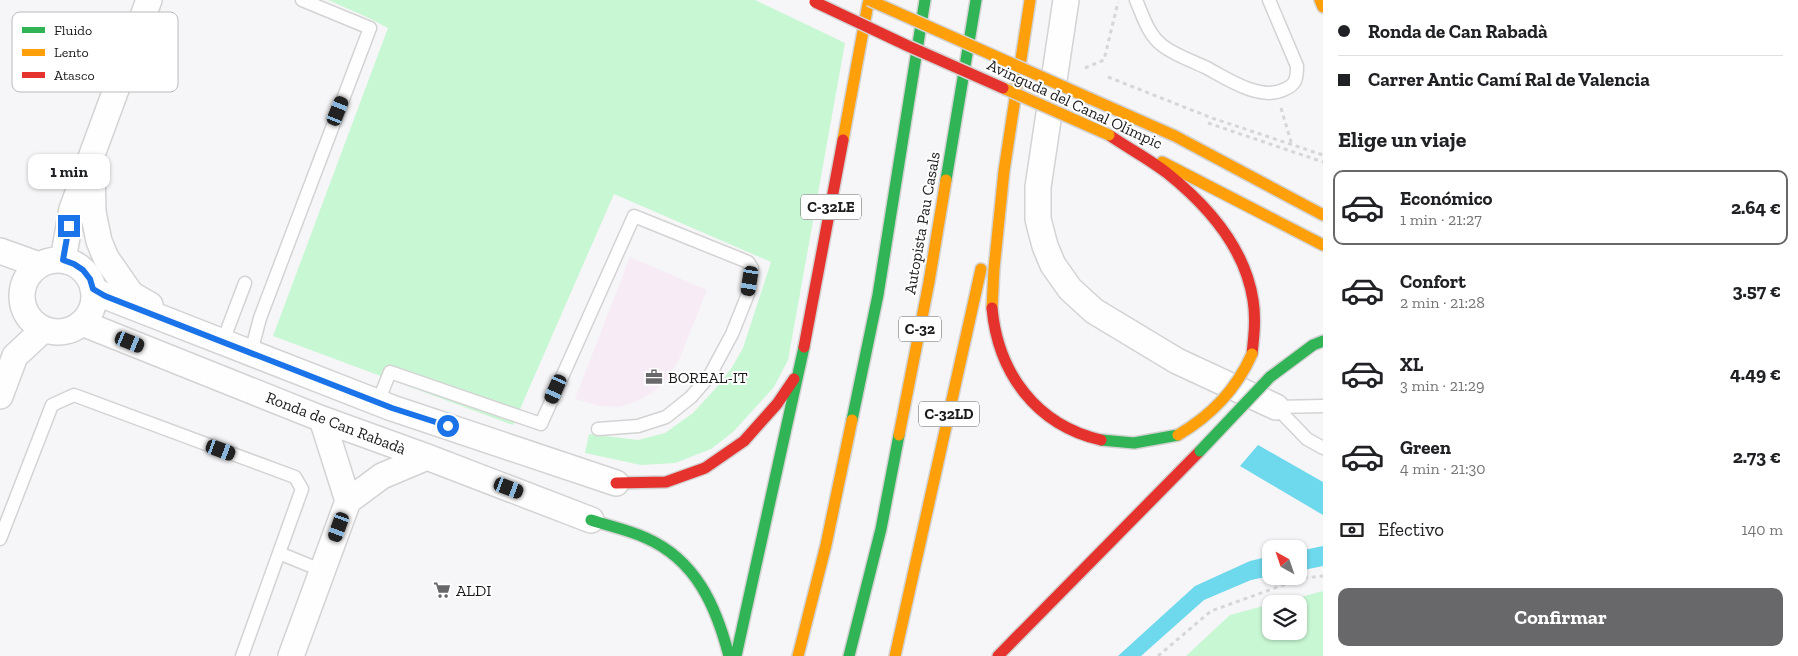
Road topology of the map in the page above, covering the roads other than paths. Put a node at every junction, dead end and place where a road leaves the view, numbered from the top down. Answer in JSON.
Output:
{"nodes":[{"id":1,"x":150,"y":0,"type":"edge"},
{"id":2,"x":302,"y":0,"type":"edge"},
{"id":3,"x":869,"y":0,"type":"edge"},
{"id":4,"x":925,"y":0,"type":"edge"},
{"id":5,"x":976,"y":0,"type":"edge"},
{"id":6,"x":1030,"y":0,"type":"edge"},
{"id":7,"x":1066,"y":0,"type":"edge"},
{"id":8,"x":1136,"y":0,"type":"edge"},
{"id":9,"x":1269,"y":0,"type":"edge"},
{"id":10,"x":1320,"y":0,"type":"edge"},
{"id":11,"x":812,"y":1,"type":"edge"},
{"id":12,"x":1323,"y":7,"type":"edge"},
{"id":13,"x":146,"y":12,"type":"edge"},
{"id":14,"x":116,"y":92,"type":"edge"},
{"id":15,"x":1109,"y":135,"type":"junction"},
{"id":16,"x":92,"y":159,"type":"junction"},
{"id":17,"x":1003,"y":171,"type":"junction"},
{"id":18,"x":1323,"y":215,"type":"edge"},
{"id":19,"x":1323,"y":245,"type":"edge"},
{"id":20,"x":0,"y":251,"type":"edge"},
{"id":21,"x":63,"y":260,"type":"junction"},
{"id":22,"x":39,"y":265,"type":"junction"},
{"id":23,"x":245,"y":283,"type":"dead end"},
{"id":24,"x":93,"y":289,"type":"junction"},
{"id":25,"x":11,"y":296,"type":"edge"},
{"id":26,"x":82,"y":323,"type":"junction"},
{"id":27,"x":191,"y":329,"type":"junction"},
{"id":28,"x":43,"y":330,"type":"junction"},
{"id":29,"x":1323,"y":340,"type":"edge"},
{"id":30,"x":223,"y":341,"type":"junction"},
{"id":31,"x":251,"y":352,"type":"junction"},
{"id":32,"x":8,"y":353,"type":"edge"},
{"id":33,"x":800,"y":370,"type":"junction"},
{"id":34,"x":0,"y":396,"type":"edge"},
{"id":35,"x":378,"y":402,"type":"junction"},
{"id":36,"x":1323,"y":406,"type":"edge"},
{"id":37,"x":1276,"y":407,"type":"junction"},
{"id":38,"x":322,"y":419,"type":"junction"},
{"id":39,"x":598,"y":429,"type":"dead end"},
{"id":40,"x":1323,"y":448,"type":"edge"},
{"id":41,"x":427,"y":457,"type":"junction"},
{"id":42,"x":616,"y":483,"type":"joint"},
{"id":43,"x":348,"y":501,"type":"junction"},
{"id":44,"x":591,"y":520,"type":"joint"},
{"id":45,"x":0,"y":539,"type":"edge"},
{"id":46,"x":279,"y":553,"type":"junction"},
{"id":47,"x":323,"y":571,"type":"junction"},
{"id":48,"x":242,"y":656,"type":"edge"},
{"id":49,"x":291,"y":656,"type":"edge"},
{"id":50,"x":729,"y":656,"type":"edge"},
{"id":51,"x":736,"y":656,"type":"edge"},
{"id":52,"x":798,"y":656,"type":"edge"},
{"id":53,"x":849,"y":656,"type":"edge"},
{"id":54,"x":895,"y":656,"type":"edge"},
{"id":55,"x":998,"y":656,"type":"edge"}],
"edges":[{"from":1,"to":13,"type":"street"},
{"from":2,"to":31,"type":"lane"},
{"from":3,"to":18,"type":"main road","name":"Avinguda del Canal Olímpic","bridge":true},
{"from":3,"to":33,"type":"main road","number":"C-32LE"},
{"from":4,"to":52,"type":"main road","name":"Autopista Pau Casals"},
{"from":5,"to":53,"type":"main road","name":"Autopista Pau Casals","number":"C-32"},
{"from":6,"to":17,"type":"main road","number":"C-32LD"},
{"from":7,"to":37,"type":"street"},
{"from":8,"to":9,"type":"lane"},
{"from":10,"to":12,"type":"main road"},
{"from":11,"to":15,"type":"main road","name":"Avinguda del Canal Olímpic","bridge":true},
{"from":14,"to":16,"type":"street"},
{"from":15,"to":17,"type":"main road","bridge":true},
{"from":15,"to":19,"type":"main road","name":"Avinguda del Canal Olímpic"},
{"from":16,"to":21,"type":"street"},
{"from":16,"to":27,"type":"street"},
{"from":17,"to":54,"type":"main road","number":"C-32LD"},
{"from":20,"to":22,"type":"street"},
{"from":21,"to":22,"type":"street"},
{"from":21,"to":24,"type":"street"},
{"from":22,"to":25,"type":"street"},
{"from":23,"to":30,"type":"lane"},
{"from":24,"to":26,"type":"street"},
{"from":24,"to":27,"type":"street"},
{"from":25,"to":28,"type":"street"},
{"from":26,"to":28,"type":"street"},
{"from":26,"to":38,"type":"street","name":"Ronda de Can Rabadà"},
{"from":27,"to":30,"type":"street"},
{"from":28,"to":32,"type":"street"},
{"from":29,"to":55,"type":"main road","bridge":true},
{"from":30,"to":31,"type":"street"},
{"from":31,"to":35,"type":"street"},
{"from":32,"to":34,"type":"street"},
{"from":33,"to":42,"type":"main road"},
{"from":33,"to":51,"type":"main road","number":"C-32LE"},
{"from":35,"to":38,"type":"street"},
{"from":35,"to":39,"type":"lane"},
{"from":35,"to":42,"type":"street"},
{"from":36,"to":37,"type":"lane"},
{"from":37,"to":40,"type":"lane"},
{"from":38,"to":41,"type":"street","name":"Ronda de Can Rabadà"},
{"from":38,"to":43,"type":"street"},
{"from":41,"to":43,"type":"street"},
{"from":41,"to":44,"type":"street","name":"Ronda de Can Rabadà"},
{"from":43,"to":47,"type":"street"},
{"from":44,"to":50,"type":"main road"},
{"from":45,"to":46,"type":"lane"},
{"from":46,"to":47,"type":"lane"},
{"from":46,"to":48,"type":"lane"},
{"from":47,"to":49,"type":"street"}]}
